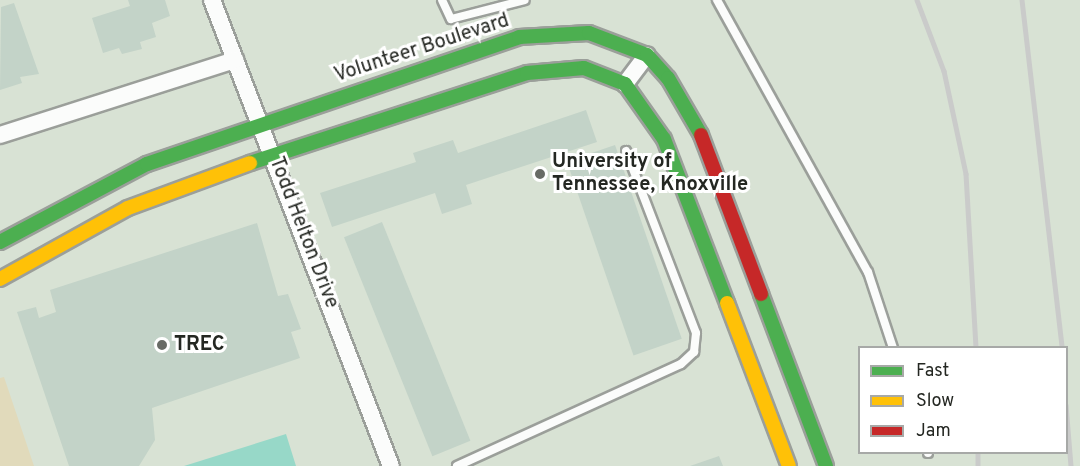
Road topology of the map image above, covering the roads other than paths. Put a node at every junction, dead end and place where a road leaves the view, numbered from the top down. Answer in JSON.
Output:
{"nodes":[{"id":1,"x":212,"y":0,"type":"edge"},
{"id":2,"x":442,"y":0,"type":"edge"},
{"id":3,"x":525,"y":0,"type":"edge"},
{"id":4,"x":717,"y":0,"type":"edge"},
{"id":5,"x":647,"y":55,"type":"junction"},
{"id":6,"x":235,"y":60,"type":"junction"},
{"id":7,"x":625,"y":84,"type":"junction"},
{"id":8,"x":261,"y":122,"type":"junction"},
{"id":9,"x":0,"y":135,"type":"edge"},
{"id":10,"x":626,"y":151,"type":"dead end"},
{"id":11,"x":273,"y":155,"type":"junction"},
{"id":12,"x":0,"y":242,"type":"edge"},
{"id":13,"x":0,"y":279,"type":"edge"},
{"id":14,"x":892,"y":346,"type":"edge"},
{"id":15,"x":391,"y":466,"type":"edge"},
{"id":16,"x":457,"y":466,"type":"edge"},
{"id":17,"x":789,"y":466,"type":"edge"},
{"id":18,"x":826,"y":466,"type":"edge"}],
"edges":[{"from":1,"to":6,"type":"street","name":"Todd Helton Drive"},
{"from":2,"to":3,"type":"lane"},
{"from":4,"to":14,"type":"lane"},
{"from":5,"to":7,"type":"street"},
{"from":5,"to":8,"type":"street","name":"Volunteer Boulevard"},
{"from":5,"to":18,"type":"street","name":"Volunteer Boulevard"},
{"from":6,"to":8,"type":"street","name":"Todd Helton Drive"},
{"from":6,"to":9,"type":"street"},
{"from":7,"to":11,"type":"street"},
{"from":7,"to":17,"type":"street"},
{"from":8,"to":11,"type":"street","name":"Todd Helton Drive"},
{"from":8,"to":12,"type":"street","name":"Volunteer Boulevard"},
{"from":10,"to":16,"type":"lane"},
{"from":11,"to":13,"type":"street"},
{"from":11,"to":15,"type":"street","name":"Todd Helton Drive"}]}
